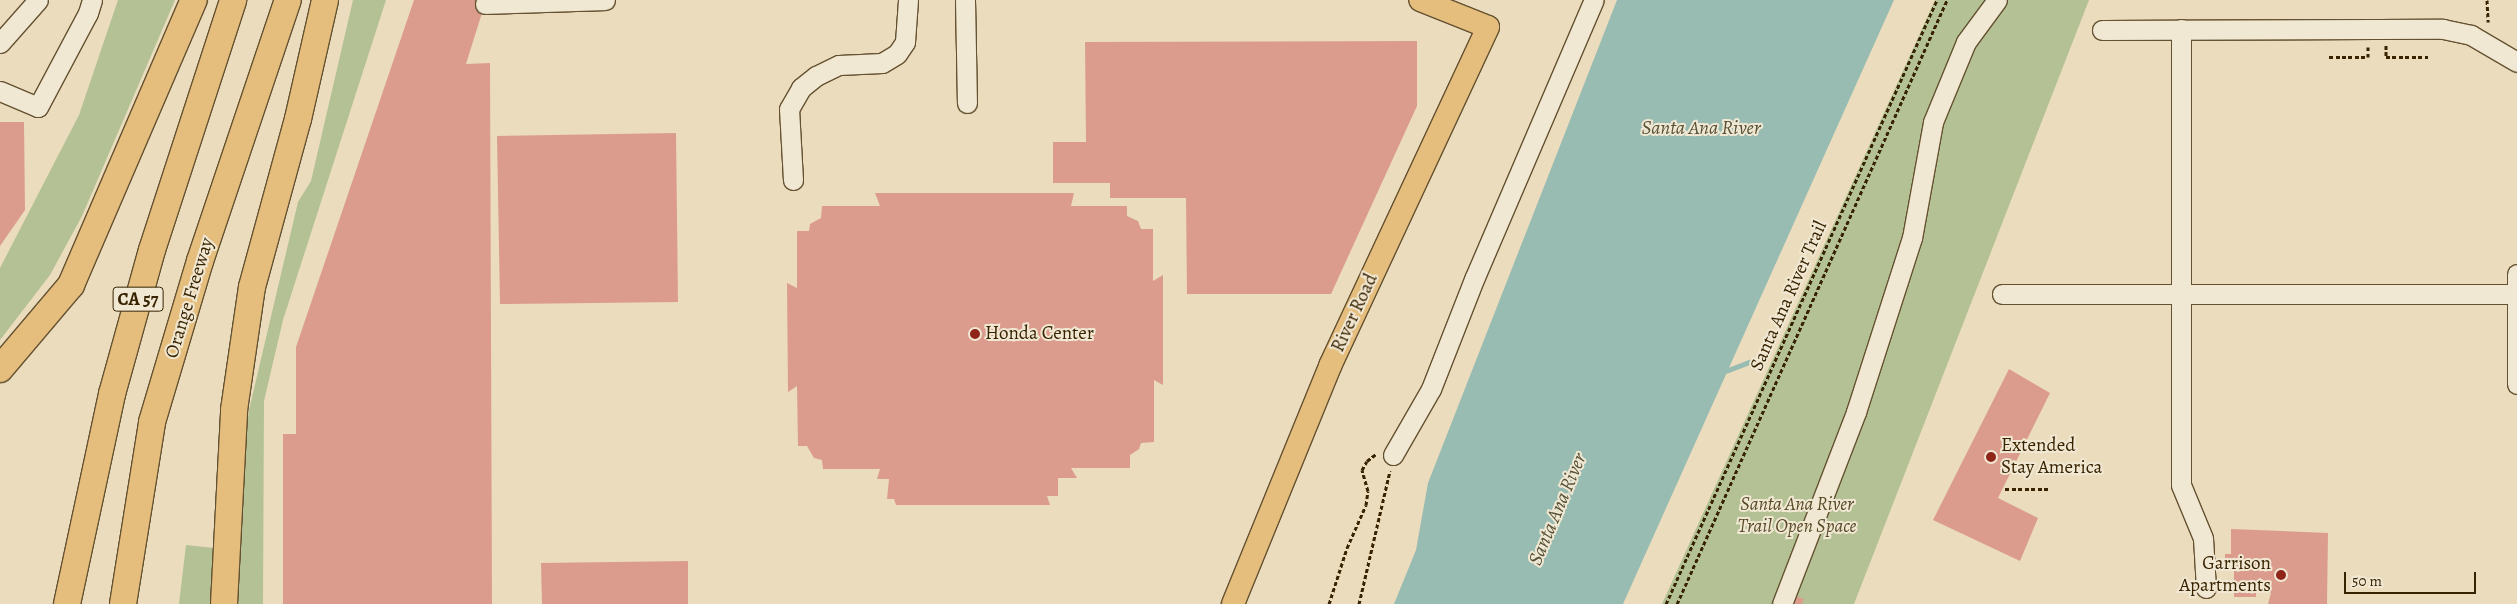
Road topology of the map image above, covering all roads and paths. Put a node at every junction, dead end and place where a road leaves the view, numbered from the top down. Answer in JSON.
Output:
{"nodes":[{"id":1,"x":38,"y":0,"type":"edge"},
{"id":2,"x":92,"y":0,"type":"edge"},
{"id":3,"x":194,"y":0,"type":"edge"},
{"id":4,"x":233,"y":0,"type":"edge"},
{"id":5,"x":288,"y":0,"type":"edge"},
{"id":6,"x":325,"y":0,"type":"edge"},
{"id":7,"x":605,"y":0,"type":"edge"},
{"id":8,"x":908,"y":0,"type":"edge"},
{"id":9,"x":964,"y":0,"type":"edge"},
{"id":10,"x":1420,"y":0,"type":"edge"},
{"id":11,"x":1594,"y":0,"type":"edge"},
{"id":12,"x":1937,"y":0,"type":"edge"},
{"id":13,"x":1947,"y":0,"type":"edge"},
{"id":14,"x":1997,"y":0,"type":"edge"},
{"id":15,"x":2487,"y":0,"type":"edge"},
{"id":16,"x":485,"y":4,"type":"dead end"},
{"id":17,"x":2488,"y":22,"type":"dead end"},
{"id":18,"x":2181,"y":29,"type":"junction"},
{"id":19,"x":2102,"y":30,"type":"dead end"},
{"id":20,"x":0,"y":43,"type":"edge"},
{"id":21,"x":2517,"y":62,"type":"edge"},
{"id":22,"x":0,"y":91,"type":"edge"},
{"id":23,"x":967,"y":103,"type":"dead end"},
{"id":24,"x":793,"y":180,"type":"dead end"},
{"id":25,"x":2517,"y":274,"type":"edge"},
{"id":26,"x":2002,"y":294,"type":"dead end"},
{"id":27,"x":2180,"y":294,"type":"junction"},
{"id":28,"x":2517,"y":294,"type":"edge"},
{"id":29,"x":0,"y":369,"type":"edge"},
{"id":30,"x":2517,"y":384,"type":"edge"},
{"id":31,"x":1393,"y":455,"type":"junction"},
{"id":32,"x":2005,"y":489,"type":"dead end"},
{"id":33,"x":2049,"y":489,"type":"dead end"},
{"id":34,"x":2206,"y":588,"type":"dead end"},
{"id":35,"x":124,"y":603,"type":"edge"},
{"id":36,"x":67,"y":604,"type":"edge"},
{"id":37,"x":224,"y":604,"type":"edge"},
{"id":38,"x":1233,"y":604,"type":"edge"},
{"id":39,"x":1329,"y":604,"type":"edge"},
{"id":40,"x":1359,"y":604,"type":"edge"},
{"id":41,"x":1666,"y":604,"type":"edge"},
{"id":42,"x":1677,"y":604,"type":"edge"},
{"id":43,"x":1782,"y":604,"type":"edge"}],
"edges":[{"from":1,"to":20,"type":"street"},
{"from":2,"to":22,"type":"street"},
{"from":3,"to":29,"type":"highway"},
{"from":4,"to":36,"type":"highway","number":"CA 57"},
{"from":5,"to":35,"type":"highway","name":"Orange Freeway","number":"CA 57"},
{"from":6,"to":37,"type":"highway"},
{"from":7,"to":16,"type":"street"},
{"from":8,"to":24,"type":"street"},
{"from":9,"to":23,"type":"street"},
{"from":10,"to":38,"type":"main road","name":"River Road"},
{"from":11,"to":31,"type":"street"},
{"from":12,"to":41,"type":"path","name":"Santa Ana River Trail"},
{"from":13,"to":42,"type":"path"},
{"from":14,"to":43,"type":"street"},
{"from":15,"to":17,"type":"path"},
{"from":18,"to":19,"type":"street"},
{"from":18,"to":21,"type":"street"},
{"from":18,"to":27,"type":"street"},
{"from":25,"to":28,"type":"street"},
{"from":26,"to":27,"type":"street"},
{"from":27,"to":28,"type":"street"},
{"from":27,"to":34,"type":"street"},
{"from":28,"to":30,"type":"street"},
{"from":31,"to":39,"type":"path"},
{"from":31,"to":40,"type":"path"},
{"from":32,"to":33,"type":"path"}]}
